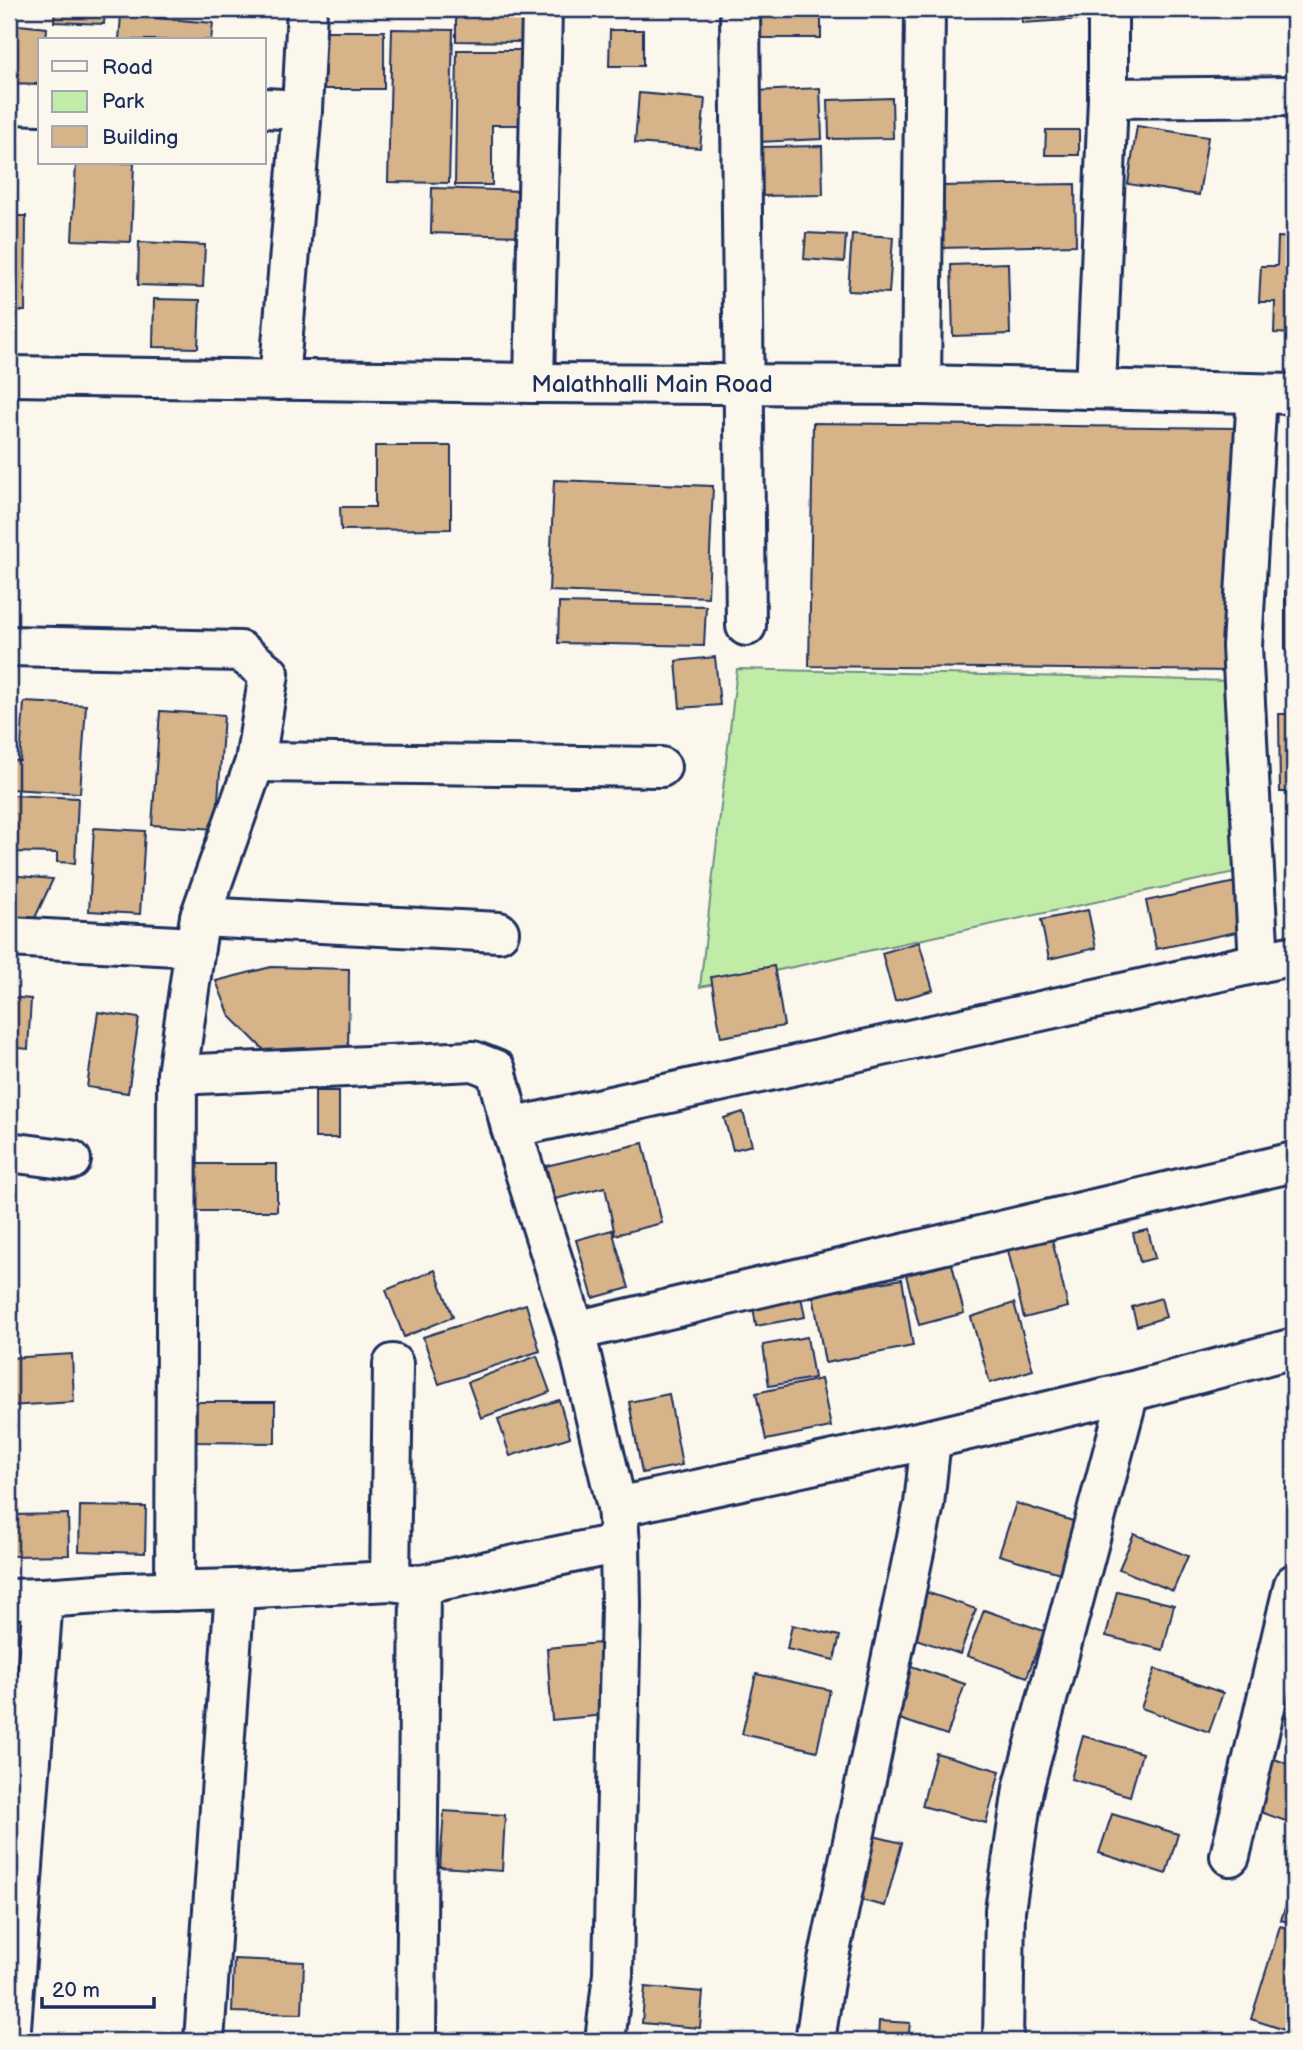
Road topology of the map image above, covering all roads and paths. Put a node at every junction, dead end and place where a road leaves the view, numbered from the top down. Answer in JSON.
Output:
{"nodes":[{"id":1,"x":307,"y":9,"type":"edge"},
{"id":2,"x":542,"y":9,"type":"edge"},
{"id":3,"x":740,"y":9,"type":"edge"},
{"id":4,"x":925,"y":9,"type":"edge"},
{"id":5,"x":1108,"y":9,"type":"edge"},
{"id":6,"x":1294,"y":96,"type":"edge"},
{"id":7,"x":1108,"y":97,"type":"junction"},
{"id":8,"x":9,"y":104,"type":"edge"},
{"id":9,"x":38,"y":105,"type":"edge"},
{"id":10,"x":266,"y":108,"type":"edge"},
{"id":11,"x":302,"y":110,"type":"junction"},
{"id":12,"x":9,"y":376,"type":"edge"},
{"id":13,"x":279,"y":380,"type":"junction"},
{"id":14,"x":534,"y":383,"type":"junction"},
{"id":15,"x":743,"y":385,"type":"junction"},
{"id":16,"x":921,"y":385,"type":"junction"},
{"id":17,"x":1096,"y":389,"type":"junction"},
{"id":18,"x":1257,"y":394,"type":"junction"},
{"id":19,"x":1294,"y":394,"type":"edge"},
{"id":20,"x":746,"y":625,"type":"dead end"},
{"id":21,"x":9,"y":646,"type":"edge"},
{"id":22,"x":255,"y":762,"type":"junction"},
{"id":23,"x":661,"y":767,"type":"dead end"},
{"id":24,"x":197,"y":932,"type":"junction"},
{"id":25,"x":499,"y":932,"type":"dead end"},
{"id":26,"x":9,"y":937,"type":"edge"},
{"id":27,"x":1277,"y":959,"type":"edge"},
{"id":28,"x":177,"y":1075,"type":"junction"},
{"id":29,"x":512,"y":1128,"type":"junction"},
{"id":30,"x":9,"y":1152,"type":"edge"},
{"id":31,"x":71,"y":1160,"type":"dead end"},
{"id":32,"x":1294,"y":1163,"type":"edge"},
{"id":33,"x":575,"y":1331,"type":"junction"},
{"id":34,"x":1294,"y":1348,"type":"edge"},
{"id":35,"x":393,"y":1363,"type":"dead end"},
{"id":36,"x":1129,"y":1392,"type":"junction"},
{"id":37,"x":931,"y":1440,"type":"junction"},
{"id":38,"x":618,"y":1525,"type":"junction"},
{"id":39,"x":405,"y":1583,"type":"junction"},
{"id":40,"x":1294,"y":1584,"type":"edge"},
{"id":41,"x":235,"y":1590,"type":"junction"},
{"id":42,"x":175,"y":1591,"type":"junction"},
{"id":43,"x":26,"y":1599,"type":"edge"},
{"id":44,"x":1230,"y":1856,"type":"dead end"},
{"id":45,"x":9,"y":2041,"type":"edge"},
{"id":46,"x":204,"y":2041,"type":"edge"},
{"id":47,"x":415,"y":2041,"type":"edge"},
{"id":48,"x":605,"y":2041,"type":"edge"},
{"id":49,"x":814,"y":2041,"type":"edge"},
{"id":50,"x":1003,"y":2041,"type":"edge"}],
"edges":[{"from":1,"to":11,"type":"street"},
{"from":2,"to":14,"type":"street"},
{"from":3,"to":15,"type":"street"},
{"from":4,"to":16,"type":"street"},
{"from":5,"to":7,"type":"street"},
{"from":6,"to":7,"type":"street"},
{"from":7,"to":17,"type":"street"},
{"from":8,"to":9,"type":"street"},
{"from":10,"to":11,"type":"street"},
{"from":11,"to":13,"type":"street"},
{"from":12,"to":13,"type":"street","name":"Malathhalli Main Road"},
{"from":13,"to":14,"type":"street","name":"Malathhalli Main Road"},
{"from":14,"to":15,"type":"street","name":"Malathhalli Main Road"},
{"from":15,"to":16,"type":"street","name":"Malathhalli Main Road"},
{"from":15,"to":20,"type":"street"},
{"from":16,"to":17,"type":"street","name":"Malathhalli Main Road"},
{"from":17,"to":18,"type":"street","name":"Malathhalli Main Road"},
{"from":18,"to":19,"type":"street","name":"Malathhalli Main Road"},
{"from":18,"to":27,"type":"street"},
{"from":21,"to":22,"type":"street"},
{"from":22,"to":23,"type":"street"},
{"from":22,"to":24,"type":"street"},
{"from":24,"to":25,"type":"street"},
{"from":24,"to":26,"type":"street"},
{"from":24,"to":28,"type":"street"},
{"from":27,"to":29,"type":"street"},
{"from":28,"to":29,"type":"street"},
{"from":28,"to":42,"type":"street"},
{"from":29,"to":33,"type":"street"},
{"from":30,"to":31,"type":"street"},
{"from":32,"to":33,"type":"street"},
{"from":33,"to":38,"type":"street"},
{"from":34,"to":36,"type":"street"},
{"from":35,"to":39,"type":"street"},
{"from":36,"to":37,"type":"street"},
{"from":36,"to":50,"type":"street"},
{"from":37,"to":38,"type":"street"},
{"from":37,"to":49,"type":"street"},
{"from":38,"to":39,"type":"street"},
{"from":38,"to":48,"type":"street"},
{"from":39,"to":41,"type":"street"},
{"from":39,"to":47,"type":"street"},
{"from":40,"to":44,"type":"street"},
{"from":41,"to":42,"type":"street"},
{"from":41,"to":46,"type":"street"},
{"from":42,"to":43,"type":"street"},
{"from":43,"to":45,"type":"street"}]}
